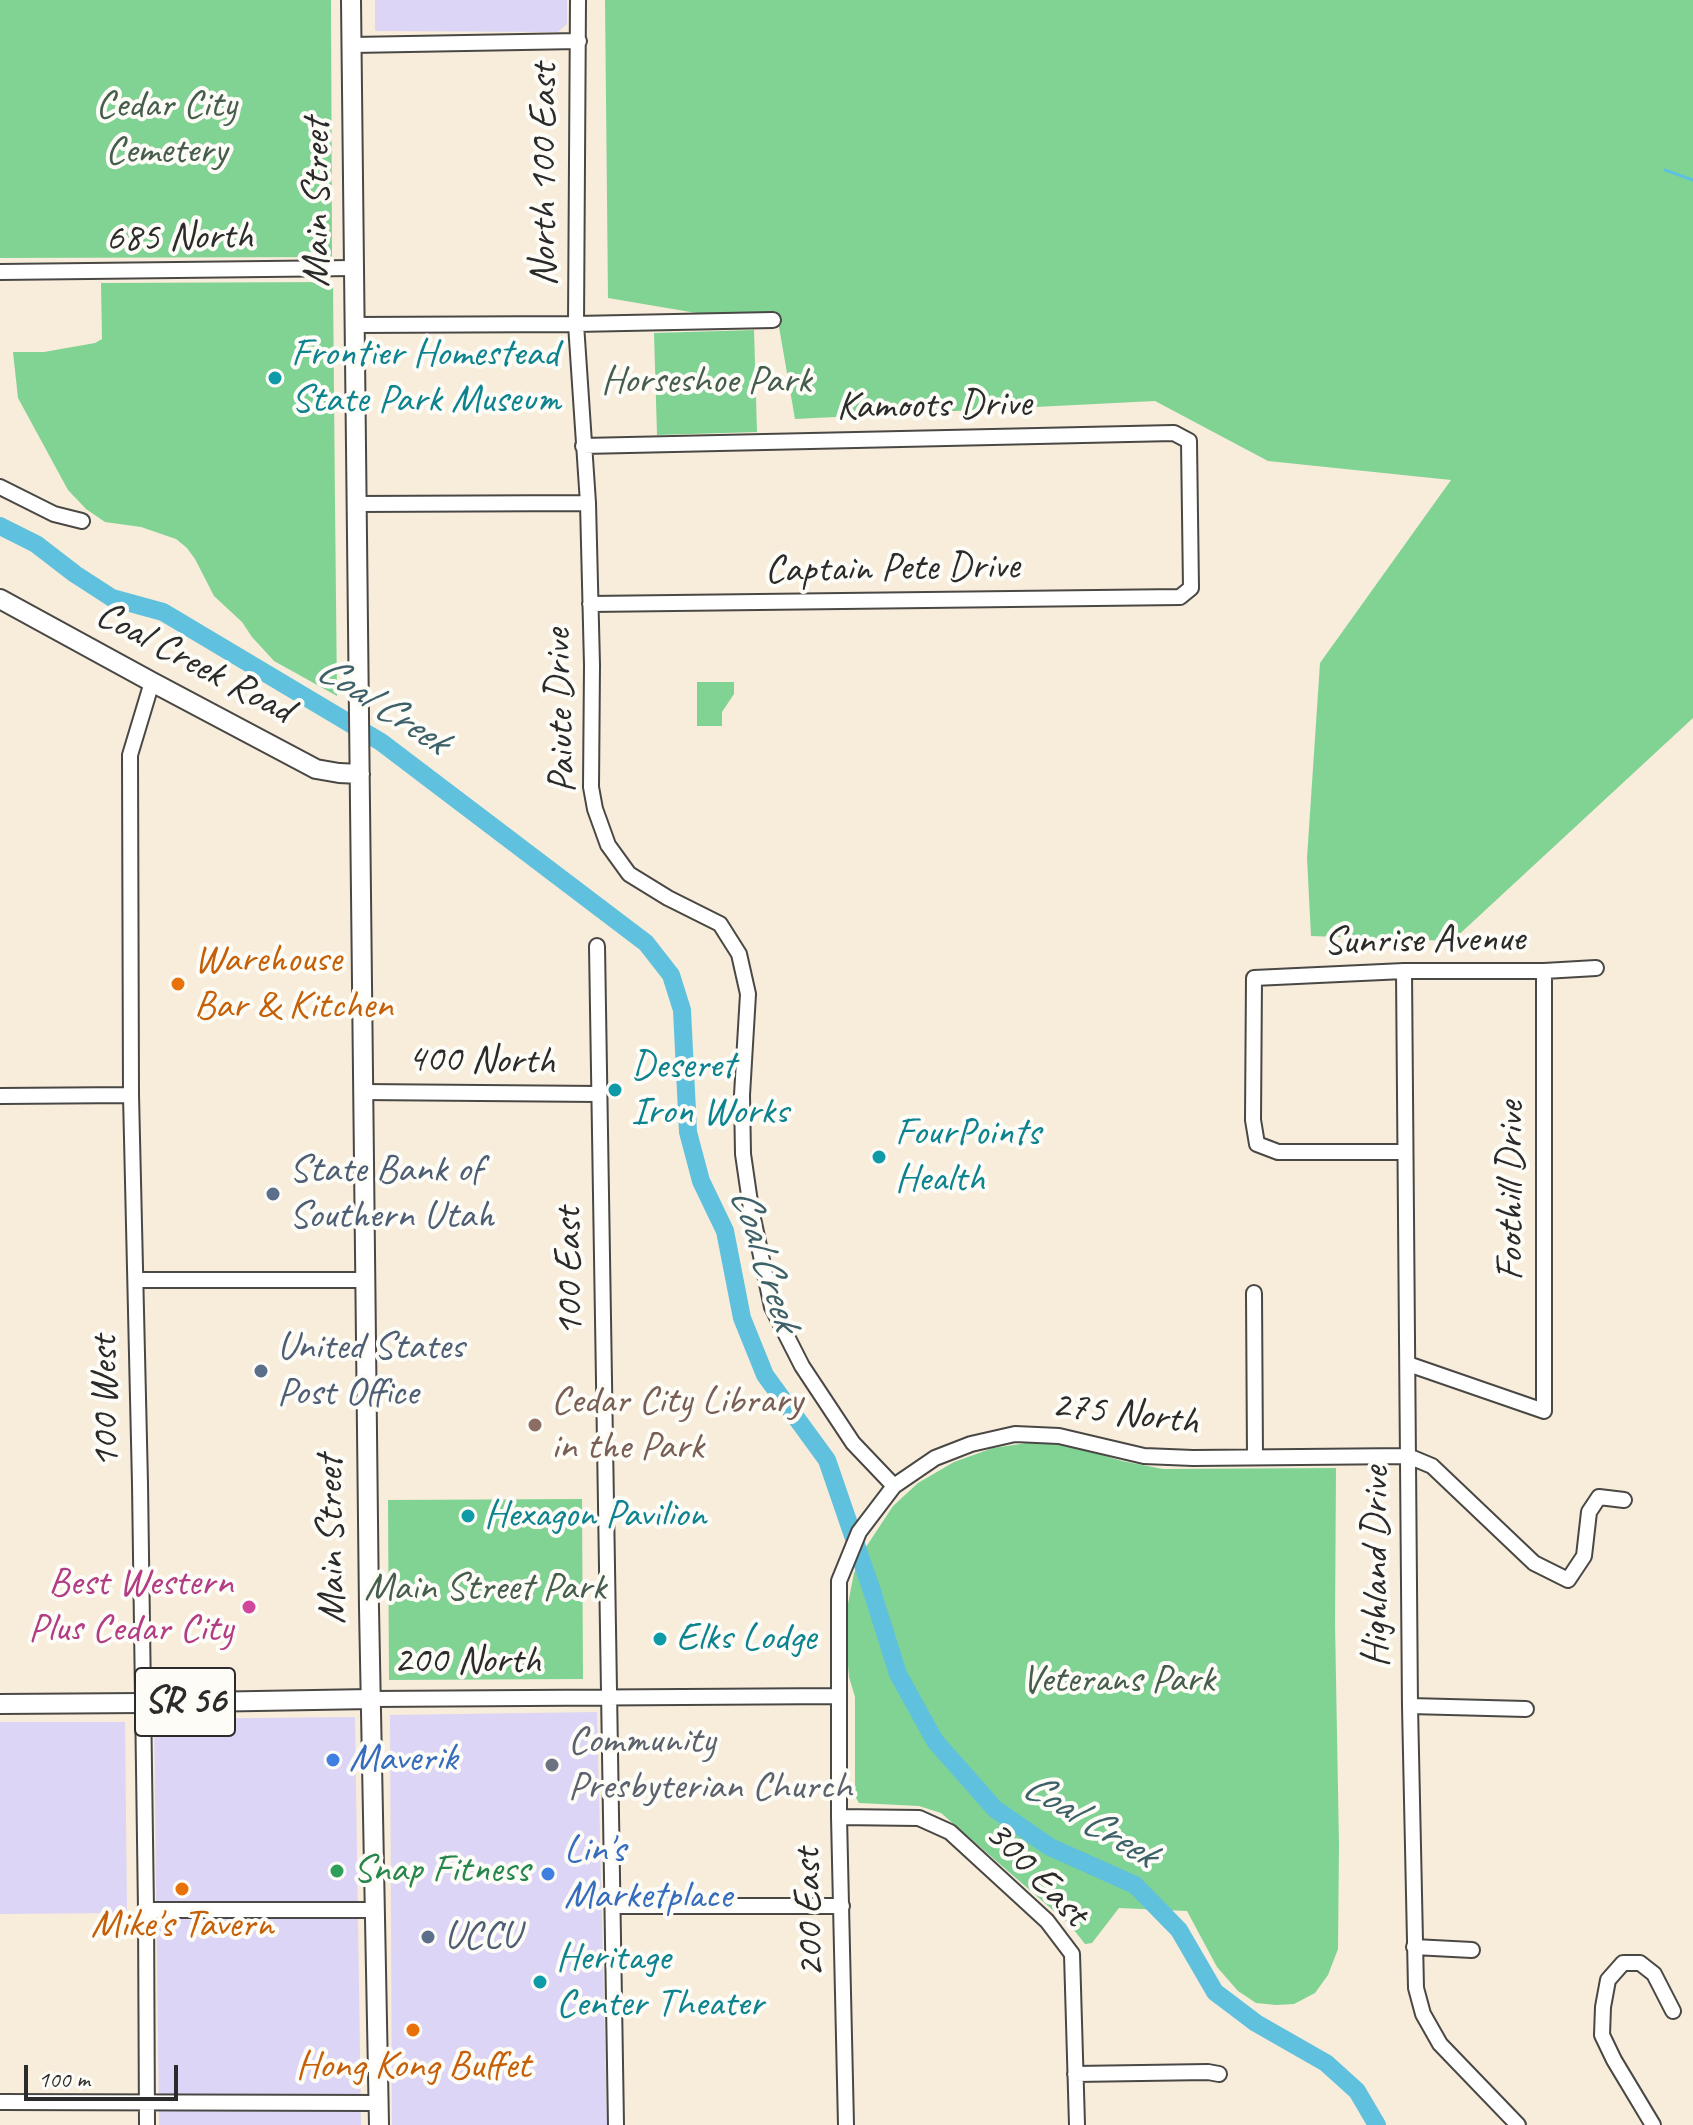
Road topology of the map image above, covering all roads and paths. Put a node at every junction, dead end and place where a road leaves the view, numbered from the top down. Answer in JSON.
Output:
{"nodes":[{"id":1,"x":351,"y":0,"type":"edge"},
{"id":2,"x":578,"y":0,"type":"edge"},
{"id":3,"x":579,"y":41,"type":"junction"},
{"id":4,"x":352,"y":45,"type":"junction"},
{"id":5,"x":354,"y":268,"type":"junction"},
{"id":6,"x":2,"y":272,"type":"edge"},
{"id":7,"x":773,"y":320,"type":"dead end"},
{"id":8,"x":576,"y":324,"type":"junction"},
{"id":9,"x":355,"y":325,"type":"junction"},
{"id":10,"x":583,"y":446,"type":"junction"},
{"id":11,"x":0,"y":487,"type":"edge"},
{"id":12,"x":588,"y":503,"type":"junction"},
{"id":13,"x":357,"y":504,"type":"junction"},
{"id":14,"x":82,"y":521,"type":"dead end"},
{"id":15,"x":1191,"y":588,"type":"joint"},
{"id":16,"x":0,"y":599,"type":"edge"},
{"id":17,"x":590,"y":604,"type":"junction"},
{"id":18,"x":152,"y":682,"type":"junction"},
{"id":19,"x":360,"y":774,"type":"junction"},
{"id":20,"x":597,"y":946,"type":"dead end"},
{"id":21,"x":1596,"y":968,"type":"dead end"},
{"id":22,"x":1404,"y":971,"type":"junction"},
{"id":23,"x":1544,"y":971,"type":"junction"},
{"id":24,"x":363,"y":1092,"type":"junction"},
{"id":25,"x":599,"y":1094,"type":"junction"},
{"id":26,"x":131,"y":1095,"type":"junction"},
{"id":27,"x":0,"y":1096,"type":"edge"},
{"id":28,"x":1405,"y":1152,"type":"junction"},
{"id":29,"x":136,"y":1280,"type":"junction"},
{"id":30,"x":365,"y":1280,"type":"junction"},
{"id":31,"x":1254,"y":1293,"type":"dead end"},
{"id":32,"x":1408,"y":1364,"type":"junction"},
{"id":33,"x":1408,"y":1456,"type":"junction"},
{"id":34,"x":1255,"y":1457,"type":"junction"},
{"id":35,"x":894,"y":1486,"type":"junction"},
{"id":36,"x":1624,"y":1500,"type":"dead end"},
{"id":37,"x":839,"y":1581,"type":"joint"},
{"id":38,"x":839,"y":1696,"type":"junction"},
{"id":39,"x":609,"y":1698,"type":"junction"},
{"id":40,"x":371,"y":1699,"type":"junction"},
{"id":41,"x":143,"y":1703,"type":"junction"},
{"id":42,"x":0,"y":1704,"type":"edge"},
{"id":43,"x":1410,"y":1706,"type":"junction"},
{"id":44,"x":1526,"y":1709,"type":"dead end"},
{"id":45,"x":839,"y":1817,"type":"junction"},
{"id":46,"x":613,"y":1906,"type":"junction"},
{"id":47,"x":842,"y":1906,"type":"junction"},
{"id":48,"x":146,"y":1910,"type":"junction"},
{"id":49,"x":375,"y":1910,"type":"junction"},
{"id":50,"x":1414,"y":1947,"type":"junction"},
{"id":51,"x":1472,"y":1950,"type":"dead end"},
{"id":52,"x":1673,"y":2011,"type":"dead end"},
{"id":53,"x":1075,"y":2074,"type":"junction"},
{"id":54,"x":1219,"y":2074,"type":"dead end"},
{"id":55,"x":0,"y":2102,"type":"edge"},
{"id":56,"x":147,"y":2103,"type":"junction"},
{"id":57,"x":379,"y":2103,"type":"junction"},
{"id":58,"x":147,"y":2125,"type":"edge"},
{"id":59,"x":379,"y":2125,"type":"edge"},
{"id":60,"x":616,"y":2125,"type":"edge"},
{"id":61,"x":846,"y":2125,"type":"edge"},
{"id":62,"x":1077,"y":2125,"type":"edge"},
{"id":63,"x":1518,"y":2125,"type":"edge"},
{"id":64,"x":1653,"y":2125,"type":"edge"}],
"edges":[{"from":1,"to":4,"type":"main road","name":"Main Street"},
{"from":2,"to":3,"type":"street","name":"North 100 East"},
{"from":3,"to":4,"type":"street"},
{"from":3,"to":8,"type":"street","name":"North 100 East"},
{"from":4,"to":5,"type":"main road","name":"Main Street"},
{"from":5,"to":6,"type":"street","name":"685 North"},
{"from":5,"to":9,"type":"main road","name":"Main Street"},
{"from":7,"to":8,"type":"street"},
{"from":8,"to":9,"type":"street"},
{"from":8,"to":10,"type":"street","name":"North 100 East"},
{"from":9,"to":13,"type":"main road","name":"Main Street"},
{"from":10,"to":12,"type":"street","name":"Paiute Drive"},
{"from":10,"to":15,"type":"street","name":"Kamoots Drive"},
{"from":11,"to":14,"type":"street"},
{"from":12,"to":13,"type":"street"},
{"from":12,"to":17,"type":"street","name":"Paiute Drive"},
{"from":13,"to":19,"type":"main road","name":"Main Street"},
{"from":15,"to":17,"type":"street","name":"Captain Pete Drive"},
{"from":16,"to":18,"type":"main road","name":"Coal Creek Road"},
{"from":17,"to":35,"type":"street","name":"Paiute Drive"},
{"from":18,"to":19,"type":"main road","name":"Coal Creek Road"},
{"from":18,"to":26,"type":"street","name":"100 West"},
{"from":19,"to":24,"type":"main road","name":"Main Street"},
{"from":20,"to":25,"type":"street","name":"100 East"},
{"from":21,"to":23,"type":"street","name":"Sunrise Avenue"},
{"from":22,"to":23,"type":"street","name":"Sunrise Avenue"},
{"from":22,"to":28,"type":"street","name":"Highland Drive"},
{"from":22,"to":28,"type":"street","name":"Sunrise Avenue"},
{"from":23,"to":32,"type":"street","name":"Foothill Drive"},
{"from":24,"to":25,"type":"street","name":"400 North"},
{"from":24,"to":30,"type":"main road","name":"Main Street"},
{"from":25,"to":39,"type":"street","name":"100 East"},
{"from":26,"to":27,"type":"street"},
{"from":26,"to":29,"type":"street","name":"100 West"},
{"from":28,"to":32,"type":"street","name":"Highland Drive"},
{"from":29,"to":30,"type":"street"},
{"from":29,"to":41,"type":"street","name":"100 West"},
{"from":30,"to":40,"type":"main road","name":"Main Street"},
{"from":31,"to":34,"type":"street"},
{"from":32,"to":33,"type":"street","name":"Highland Drive"},
{"from":33,"to":34,"type":"street","name":"275 North"},
{"from":33,"to":36,"type":"street"},
{"from":33,"to":43,"type":"street","name":"Highland Drive"},
{"from":34,"to":35,"type":"street","name":"275 North"},
{"from":35,"to":37,"type":"street","name":"275 North"},
{"from":37,"to":38,"type":"street","name":"200 East"},
{"from":38,"to":39,"type":"street","name":"200 North"},
{"from":38,"to":45,"type":"street","name":"200 East"},
{"from":39,"to":40,"type":"street","name":"200 North"},
{"from":39,"to":46,"type":"street","name":"100 East"},
{"from":40,"to":41,"type":"main road","name":"200 North","number":"SR 56"},
{"from":40,"to":49,"type":"main road","name":"Main Street"},
{"from":41,"to":42,"type":"main road","name":"200 North","number":"SR 56"},
{"from":41,"to":48,"type":"street","name":"100 West"},
{"from":43,"to":44,"type":"street"},
{"from":43,"to":50,"type":"street","name":"Highland Drive"},
{"from":45,"to":47,"type":"street","name":"200 East"},
{"from":45,"to":53,"type":"street","name":"300 East"},
{"from":46,"to":47,"type":"street"},
{"from":46,"to":60,"type":"street","name":"100 East"},
{"from":47,"to":61,"type":"street","name":"200 East"},
{"from":48,"to":49,"type":"street"},
{"from":48,"to":56,"type":"street","name":"100 West"},
{"from":49,"to":57,"type":"main road","name":"Main Street"},
{"from":50,"to":51,"type":"street"},
{"from":50,"to":63,"type":"street","name":"Highland Drive"},
{"from":52,"to":64,"type":"street"},
{"from":53,"to":54,"type":"street"},
{"from":53,"to":62,"type":"street","name":"300 East"},
{"from":55,"to":56,"type":"street"},
{"from":56,"to":57,"type":"street"},
{"from":56,"to":58,"type":"street","name":"100 West"},
{"from":57,"to":59,"type":"main road","name":"Main Street"}]}
